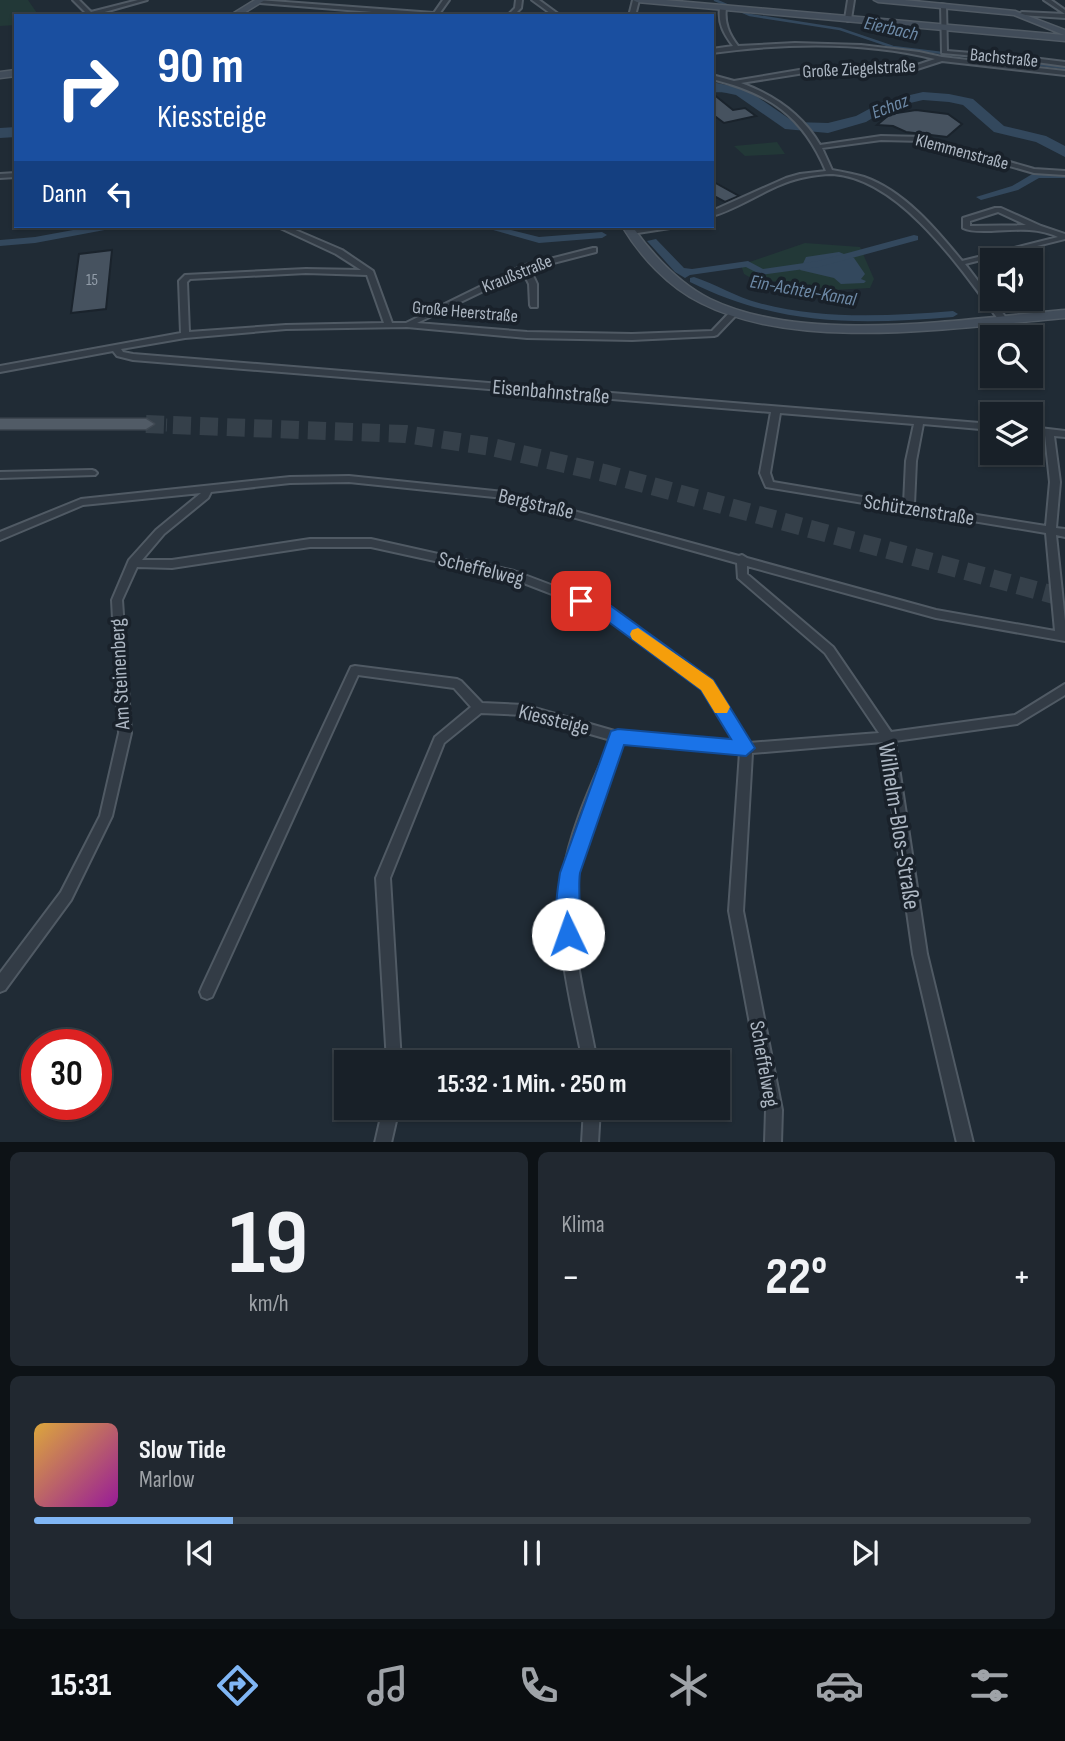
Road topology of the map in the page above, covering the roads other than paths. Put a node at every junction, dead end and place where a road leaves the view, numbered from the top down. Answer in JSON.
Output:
{"nodes":[{"id":1,"x":76,"y":0,"type":"edge"},
{"id":2,"x":144,"y":0,"type":"edge"},
{"id":3,"x":384,"y":0,"type":"edge"},
{"id":4,"x":637,"y":0,"type":"edge"},
{"id":5,"x":851,"y":0,"type":"edge"},
{"id":6,"x":878,"y":0,"type":"edge"},
{"id":7,"x":1047,"y":0,"type":"edge"},
{"id":8,"x":260,"y":1,"type":"edge"},
{"id":9,"x":537,"y":1,"type":"edge"},
{"id":10,"x":943,"y":5,"type":"junction"},
{"id":11,"x":723,"y":8,"type":"junction"},
{"id":12,"x":374,"y":13,"type":"edge"},
{"id":13,"x":90,"y":14,"type":"edge"},
{"id":14,"x":95,"y":14,"type":"edge"},
{"id":15,"x":237,"y":14,"type":"edge"},
{"id":16,"x":404,"y":14,"type":"edge"},
{"id":17,"x":555,"y":14,"type":"edge"},
{"id":18,"x":1022,"y":14,"type":"junction"},
{"id":19,"x":1065,"y":14,"type":"edge"},
{"id":20,"x":848,"y":19,"type":"junction"},
{"id":21,"x":943,"y":27,"type":"junction"},
{"id":22,"x":1065,"y":33,"type":"edge"},
{"id":23,"x":1041,"y":36,"type":"junction"},
{"id":24,"x":1065,"y":38,"type":"edge"},
{"id":25,"x":1065,"y":44,"type":"edge"},
{"id":26,"x":736,"y":47,"type":"junction"},
{"id":27,"x":714,"y":51,"type":"edge"},
{"id":28,"x":942,"y":60,"type":"junction"},
{"id":29,"x":1065,"y":64,"type":"edge"},
{"id":30,"x":1065,"y":73,"type":"edge"},
{"id":31,"x":714,"y":77,"type":"edge"},
{"id":32,"x":736,"y":82,"type":"junction"},
{"id":33,"x":818,"y":147,"type":"junction"},
{"id":34,"x":829,"y":171,"type":"junction"},
{"id":35,"x":1065,"y":173,"type":"edge"},
{"id":36,"x":714,"y":213,"type":"edge"},
{"id":37,"x":285,"y":228,"type":"edge"},
{"id":38,"x":1038,"y":228,"type":"junction"},
{"id":39,"x":629,"y":229,"type":"edge"},
{"id":40,"x":1065,"y":237,"type":"edge"},
{"id":41,"x":593,"y":250,"type":"dead end"},
{"id":42,"x":961,"y":263,"type":"junction"},
{"id":43,"x":525,"y":268,"type":"junction"},
{"id":44,"x":370,"y":273,"type":"junction"},
{"id":45,"x":534,"y":305,"type":"dead end"},
{"id":46,"x":734,"y":313,"type":"junction"},
{"id":47,"x":1065,"y":314,"type":"edge"},
{"id":48,"x":1004,"y":321,"type":"junction"},
{"id":49,"x":389,"y":325,"type":"junction"},
{"id":50,"x":407,"y":325,"type":"junction"},
{"id":51,"x":186,"y":335,"type":"junction"},
{"id":52,"x":114,"y":347,"type":"junction"},
{"id":53,"x":0,"y":369,"type":"edge"},
{"id":54,"x":776,"y":410,"type":"junction"},
{"id":55,"x":919,"y":421,"type":"junction"},
{"id":56,"x":0,"y":424,"type":"edge"},
{"id":57,"x":146,"y":424,"type":"dead end"},
{"id":58,"x":980,"y":426,"type":"edge"},
{"id":59,"x":1043,"y":431,"type":"edge"},
{"id":60,"x":1049,"y":432,"type":"junction"},
{"id":61,"x":1065,"y":434,"type":"edge"},
{"id":62,"x":92,"y":473,"type":"dead end"},
{"id":63,"x":0,"y":475,"type":"edge"},
{"id":64,"x":1060,"y":483,"type":"edge"},
{"id":65,"x":206,"y":491,"type":"junction"},
{"id":66,"x":909,"y":508,"type":"junction"},
{"id":67,"x":1051,"y":531,"type":"junction"},
{"id":68,"x":1065,"y":533,"type":"edge"},
{"id":69,"x":0,"y":536,"type":"edge"},
{"id":70,"x":742,"y":559,"type":"junction"},
{"id":71,"x":133,"y":562,"type":"junction"},
{"id":72,"x":1063,"y":636,"type":"edge"},
{"id":73,"x":1065,"y":689,"type":"edge"},
{"id":74,"x":479,"y":708,"type":"junction"},
{"id":75,"x":618,"y":737,"type":"junction"},
{"id":76,"x":888,"y":737,"type":"junction"},
{"id":77,"x":746,"y":748,"type":"junction"},
{"id":78,"x":0,"y":985,"type":"edge"},
{"id":79,"x":207,"y":992,"type":"dead end"},
{"id":80,"x":393,"y":1050,"type":"edge"},
{"id":81,"x":588,"y":1050,"type":"edge"},
{"id":82,"x":388,"y":1120,"type":"edge"},
{"id":83,"x":592,"y":1120,"type":"edge"},
{"id":84,"x":383,"y":1142,"type":"edge"},
{"id":85,"x":590,"y":1142,"type":"edge"},
{"id":86,"x":773,"y":1142,"type":"edge"},
{"id":87,"x":965,"y":1142,"type":"edge"}],
"edges":[{"from":1,"to":13,"type":"street"},
{"from":2,"to":14,"type":"street"},
{"from":3,"to":12,"type":"street"},
{"from":4,"to":11,"type":"main road"},
{"from":5,"to":20,"type":"street"},
{"from":6,"to":10,"type":"main road"},
{"from":7,"to":19,"type":"street"},
{"from":8,"to":12,"type":"street"},
{"from":8,"to":15,"type":"main road"},
{"from":9,"to":17,"type":"street"},
{"from":10,"to":18,"type":"main road"},
{"from":10,"to":21,"type":"street"},
{"from":11,"to":20,"type":"main road"},
{"from":11,"to":26,"type":"street"},
{"from":12,"to":16,"type":"street"},
{"from":18,"to":19,"type":"street"},
{"from":18,"to":22,"type":"main road"},
{"from":20,"to":21,"type":"main road"},
{"from":21,"to":23,"type":"main road"},
{"from":21,"to":29,"type":"street","name":"Bachstraße"},
{"from":23,"to":24,"type":"main road"},
{"from":23,"to":25,"type":"main road"},
{"from":26,"to":27,"type":"street"},
{"from":26,"to":28,"type":"street"},
{"from":28,"to":30,"type":"street","name":"Große Ziegelstraße"},
{"from":28,"to":32,"type":"street","name":"Große Ziegelstraße"},
{"from":31,"to":32,"type":"street"},
{"from":32,"to":33,"type":"street"},
{"from":33,"to":34,"type":"street"},
{"from":33,"to":35,"type":"street","name":"Klemmenstraße"},
{"from":34,"to":36,"type":"street"},
{"from":34,"to":42,"type":"street"},
{"from":37,"to":44,"type":"street"},
{"from":38,"to":38,"type":"street"},
{"from":38,"to":40,"type":"street"},
{"from":39,"to":46,"type":"main road"},
{"from":40,"to":42,"type":"street"},
{"from":41,"to":43,"type":"street","name":"Kraußstraße"},
{"from":42,"to":48,"type":"street"},
{"from":43,"to":45,"type":"street"},
{"from":43,"to":50,"type":"street","name":"Kraußstraße"},
{"from":44,"to":49,"type":"street"},
{"from":44,"to":51,"type":"street"},
{"from":46,"to":48,"type":"main road"},
{"from":46,"to":50,"type":"street","name":"Große Heerstraße"},
{"from":47,"to":48,"type":"main road"},
{"from":49,"to":50,"type":"street","name":"Große Heerstraße"},
{"from":49,"to":51,"type":"street","name":"Große Heerstraße"},
{"from":51,"to":52,"type":"street","name":"Große Heerstraße"},
{"from":52,"to":53,"type":"street","name":"Große Heerstraße"},
{"from":52,"to":54,"type":"street","name":"Eisenbahnstraße"},
{"from":54,"to":55,"type":"street","name":"Eisenbahnstraße"},
{"from":54,"to":66,"type":"street","name":"Schützenstraße"},
{"from":55,"to":58,"type":"street","name":"Eisenbahnstraße"},
{"from":55,"to":66,"type":"street"},
{"from":56,"to":57,"type":"main road"},
{"from":59,"to":60,"type":"street"},
{"from":60,"to":61,"type":"street"},
{"from":60,"to":64,"type":"street"},
{"from":62,"to":63,"type":"street"},
{"from":64,"to":67,"type":"street"},
{"from":65,"to":69,"type":"street","name":"Bergstraße"},
{"from":65,"to":70,"type":"street","name":"Bergstraße"},
{"from":65,"to":71,"type":"street","name":"Am Steinenberg"},
{"from":66,"to":67,"type":"street","name":"Schützenstraße"},
{"from":67,"to":68,"type":"street","name":"Schützenstraße"},
{"from":67,"to":72,"type":"street"},
{"from":70,"to":72,"type":"street","name":"Bergstraße"},
{"from":70,"to":76,"type":"street","name":"Wilhelm-Blos-Straße"},
{"from":71,"to":77,"type":"street","name":"Scheffelweg"},
{"from":71,"to":78,"type":"street","name":"Am Steinenberg"},
{"from":73,"to":76,"type":"street","name":"Kiessteige"},
{"from":74,"to":75,"type":"street","name":"Kiessteige"},
{"from":74,"to":79,"type":"street"},
{"from":74,"to":80,"type":"street"},
{"from":75,"to":77,"type":"street","name":"Kiessteige"},
{"from":75,"to":81,"type":"street"},
{"from":76,"to":77,"type":"street","name":"Kiessteige"},
{"from":76,"to":87,"type":"street","name":"Wilhelm-Blos-Straße"},
{"from":77,"to":86,"type":"street","name":"Scheffelweg"},
{"from":82,"to":84,"type":"street"},
{"from":83,"to":85,"type":"street"}]}
